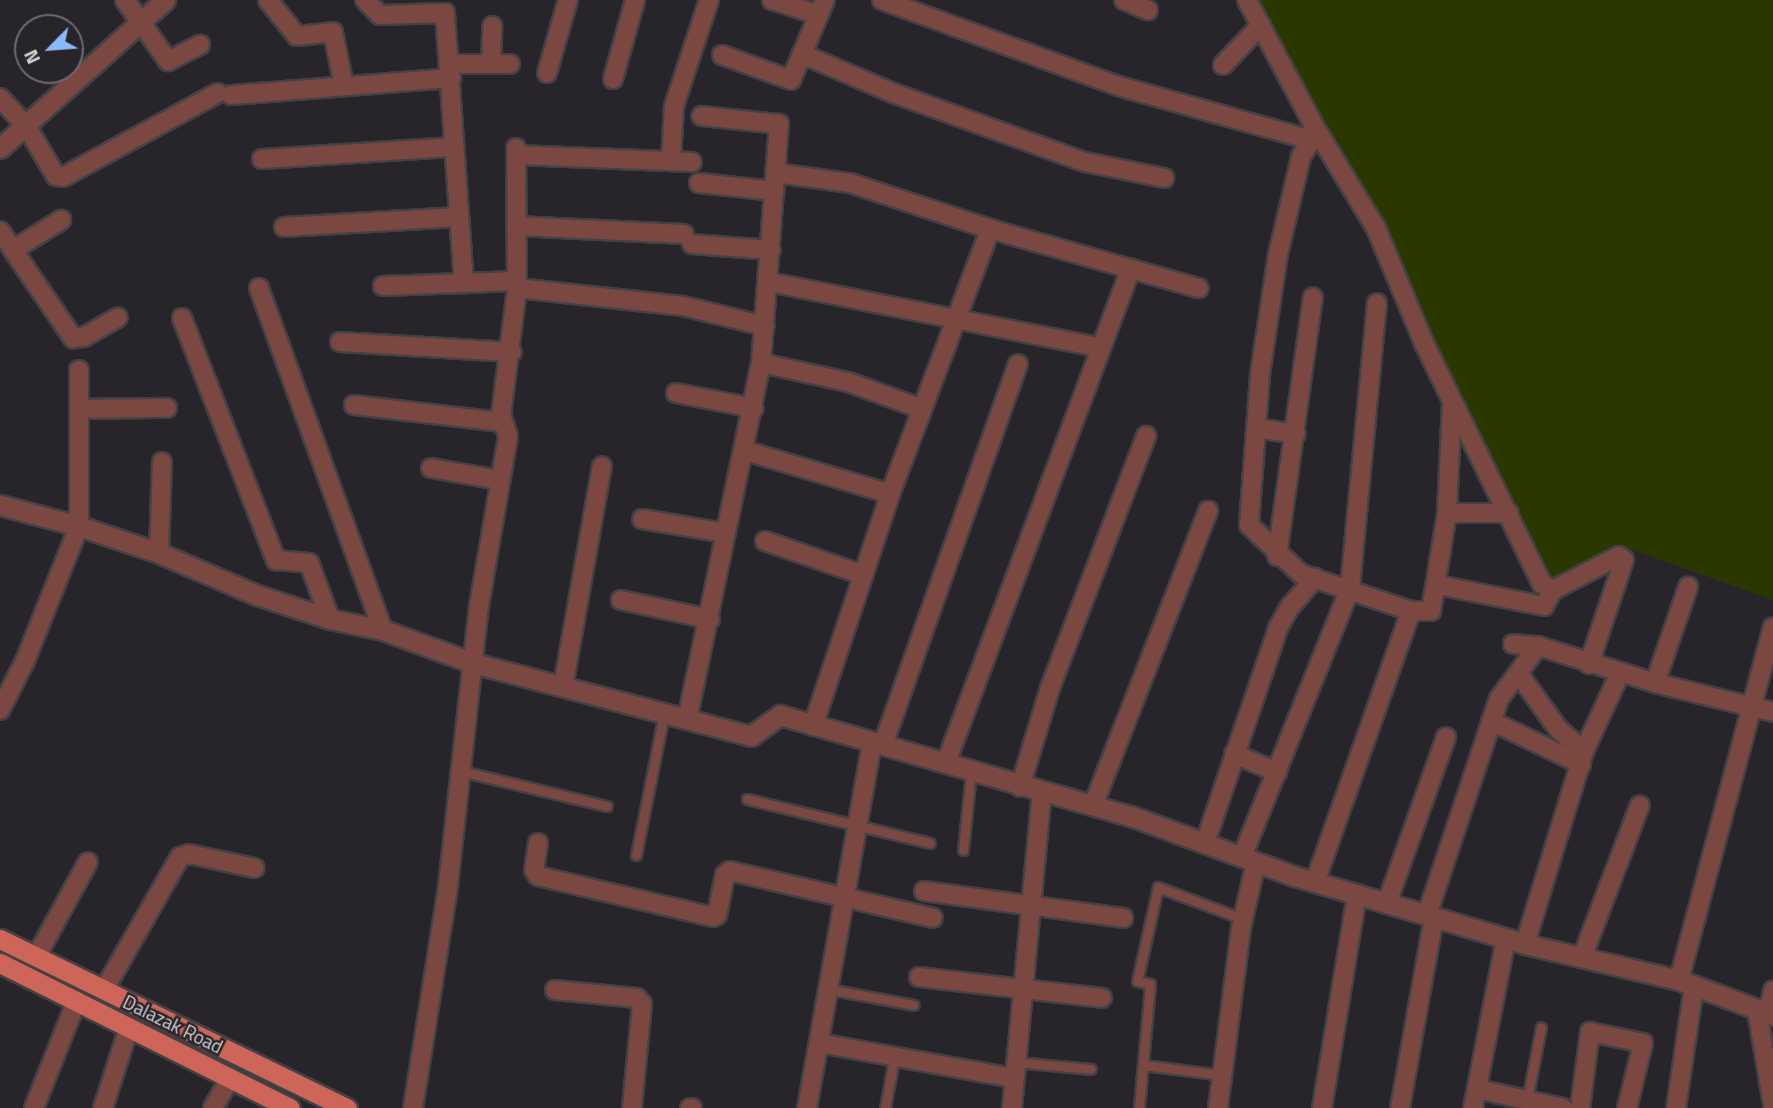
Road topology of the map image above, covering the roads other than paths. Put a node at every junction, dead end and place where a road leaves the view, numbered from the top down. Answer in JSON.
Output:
{"nodes":[{"id":1,"x":125,"y":0,"type":"edge"},
{"id":2,"x":165,"y":0,"type":"edge"},
{"id":3,"x":268,"y":0,"type":"edge"},
{"id":4,"x":365,"y":0,"type":"edge"},
{"id":5,"x":569,"y":0,"type":"edge"},
{"id":6,"x":635,"y":0,"type":"edge"},
{"id":7,"x":709,"y":0,"type":"edge"},
{"id":8,"x":772,"y":0,"type":"edge"},
{"id":9,"x":882,"y":0,"type":"edge"},
{"id":10,"x":1124,"y":0,"type":"edge"},
{"id":11,"x":1247,"y":0,"type":"edge"},
{"id":12,"x":822,"y":8,"type":"edge"},
{"id":13,"x":1148,"y":10,"type":"dead end"},
{"id":14,"x":142,"y":21,"type":"junction"},
{"id":15,"x":1261,"y":25,"type":"junction"},
{"id":16,"x":492,"y":26,"type":"dead end"},
{"id":17,"x":200,"y":45,"type":"dead end"},
{"id":18,"x":802,"y":54,"type":"junction"},
{"id":19,"x":722,"y":55,"type":"dead end"},
{"id":20,"x":491,"y":64,"type":"junction"},
{"id":21,"x":510,"y":64,"type":"dead end"},
{"id":22,"x":1223,"y":65,"type":"dead end"},
{"id":23,"x":450,"y":71,"type":"junction"},
{"id":24,"x":547,"y":74,"type":"dead end"},
{"id":25,"x":613,"y":79,"type":"dead end"},
{"id":26,"x":344,"y":86,"type":"junction"},
{"id":27,"x":0,"y":98,"type":"edge"},
{"id":28,"x":701,"y":116,"type":"dead end"},
{"id":29,"x":27,"y":127,"type":"junction"},
{"id":30,"x":1312,"y":135,"type":"junction"},
{"id":31,"x":455,"y":147,"type":"junction"},
{"id":32,"x":0,"y":148,"type":"edge"},
{"id":33,"x":262,"y":159,"type":"dead end"},
{"id":34,"x":671,"y":161,"type":"junction"},
{"id":35,"x":692,"y":162,"type":"dead end"},
{"id":36,"x":776,"y":173,"type":"junction"},
{"id":37,"x":1164,"y":178,"type":"dead end"},
{"id":38,"x":699,"y":183,"type":"dead end"},
{"id":39,"x":775,"y":191,"type":"junction"},
{"id":40,"x":459,"y":217,"type":"junction"},
{"id":41,"x":61,"y":219,"type":"dead end"},
{"id":42,"x":516,"y":226,"type":"junction"},
{"id":43,"x":284,"y":227,"type":"dead end"},
{"id":44,"x":990,"y":229,"type":"junction"},
{"id":45,"x":0,"y":232,"type":"edge"},
{"id":46,"x":13,"y":250,"type":"junction"},
{"id":47,"x":771,"y":250,"type":"junction"},
{"id":48,"x":1131,"y":268,"type":"junction"},
{"id":49,"x":769,"y":282,"type":"junction"},
{"id":50,"x":464,"y":283,"type":"junction"},
{"id":51,"x":517,"y":284,"type":"junction"},
{"id":52,"x":383,"y":286,"type":"dead end"},
{"id":53,"x":259,"y":288,"type":"dead end"},
{"id":54,"x":1199,"y":288,"type":"dead end"},
{"id":55,"x":1313,"y":297,"type":"dead end"},
{"id":56,"x":1377,"y":303,"type":"dead end"},
{"id":57,"x":118,"y":317,"type":"dead end"},
{"id":58,"x":182,"y":318,"type":"dead end"},
{"id":59,"x":956,"y":318,"type":"junction"},
{"id":60,"x":765,"y":326,"type":"junction"},
{"id":61,"x":340,"y":342,"type":"dead end"},
{"id":62,"x":1101,"y":348,"type":"junction"},
{"id":63,"x":512,"y":352,"type":"junction"},
{"id":64,"x":761,"y":362,"type":"junction"},
{"id":65,"x":1018,"y":364,"type":"dead end"},
{"id":66,"x":79,"y":370,"type":"dead end"},
{"id":67,"x":676,"y":393,"type":"dead end"},
{"id":68,"x":1452,"y":400,"type":"junction"},
{"id":69,"x":354,"y":405,"type":"dead end"},
{"id":70,"x":167,"y":408,"type":"dead end"},
{"id":71,"x":754,"y":408,"type":"junction"},
{"id":72,"x":79,"y":409,"type":"junction"},
{"id":73,"x":922,"y":409,"type":"junction"},
{"id":74,"x":502,"y":422,"type":"junction"},
{"id":75,"x":1256,"y":428,"type":"junction"},
{"id":76,"x":1296,"y":434,"type":"junction"},
{"id":77,"x":1146,"y":436,"type":"dead end"},
{"id":78,"x":746,"y":451,"type":"junction"},
{"id":79,"x":162,"y":462,"type":"dead end"},
{"id":80,"x":602,"y":466,"type":"dead end"},
{"id":81,"x":430,"y":468,"type":"dead end"},
{"id":82,"x":500,"y":480,"type":"junction"},
{"id":83,"x":890,"y":494,"type":"junction"},
{"id":84,"x":0,"y":505,"type":"edge"},
{"id":85,"x":1208,"y":511,"type":"dead end"},
{"id":86,"x":1447,"y":513,"type":"junction"},
{"id":87,"x":1508,"y":513,"type":"junction"},
{"id":88,"x":642,"y":519,"type":"dead end"},
{"id":89,"x":79,"y":526,"type":"junction"},
{"id":90,"x":726,"y":533,"type":"junction"},
{"id":91,"x":765,"y":541,"type":"dead end"},
{"id":92,"x":159,"y":553,"type":"junction"},
{"id":93,"x":1277,"y":556,"type":"junction"},
{"id":94,"x":863,"y":575,"type":"junction"},
{"id":95,"x":1315,"y":578,"type":"junction"},
{"id":96,"x":1438,"y":584,"type":"junction"},
{"id":97,"x":1688,"y":587,"type":"dead end"},
{"id":98,"x":1350,"y":588,"type":"junction"},
{"id":99,"x":1553,"y":590,"type":"junction"},
{"id":100,"x":621,"y":600,"type":"dead end"},
{"id":101,"x":1411,"y":611,"type":"junction"},
{"id":102,"x":330,"y":619,"type":"junction"},
{"id":103,"x":710,"y":619,"type":"junction"},
{"id":104,"x":1773,"y":627,"type":"edge"},
{"id":105,"x":383,"y":630,"type":"junction"},
{"id":106,"x":1513,"y":643,"type":"dead end"},
{"id":107,"x":1538,"y":646,"type":"junction"},
{"id":108,"x":473,"y":663,"type":"junction"},
{"id":109,"x":1588,"y":664,"type":"junction"},
{"id":110,"x":1518,"y":673,"type":"junction"},
{"id":111,"x":1620,"y":673,"type":"junction"},
{"id":112,"x":1655,"y":683,"type":"junction"},
{"id":113,"x":563,"y":687,"type":"junction"},
{"id":114,"x":1750,"y":707,"type":"junction"},
{"id":115,"x":0,"y":710,"type":"edge"},
{"id":116,"x":1773,"y":712,"type":"edge"},
{"id":117,"x":664,"y":713,"type":"junction"},
{"id":118,"x":687,"y":720,"type":"junction"},
{"id":119,"x":1491,"y":721,"type":"junction"},
{"id":120,"x":813,"y":726,"type":"junction"},
{"id":121,"x":1446,"y":737,"type":"dead end"},
{"id":122,"x":878,"y":743,"type":"junction"},
{"id":123,"x":1234,"y":754,"type":"junction"},
{"id":124,"x":1583,"y":757,"type":"junction"},
{"id":125,"x":946,"y":764,"type":"junction"},
{"id":126,"x":461,"y":771,"type":"junction"},
{"id":127,"x":971,"y":772,"type":"junction"},
{"id":128,"x":1277,"y":772,"type":"junction"},
{"id":129,"x":1020,"y":787,"type":"junction"},
{"id":130,"x":1042,"y":793,"type":"junction"},
{"id":131,"x":747,"y":799,"type":"dead end"},
{"id":132,"x":1640,"y":805,"type":"dead end"},
{"id":133,"x":607,"y":806,"type":"dead end"},
{"id":134,"x":1093,"y":806,"type":"junction"},
{"id":135,"x":858,"y":823,"type":"junction"},
{"id":136,"x":537,"y":843,"type":"dead end"},
{"id":137,"x":930,"y":843,"type":"dead end"},
{"id":138,"x":1205,"y":843,"type":"junction"},
{"id":139,"x":963,"y":850,"type":"dead end"},
{"id":140,"x":636,"y":855,"type":"dead end"},
{"id":141,"x":1249,"y":860,"type":"junction"},
{"id":142,"x":88,"y":862,"type":"dead end"},
{"id":143,"x":256,"y":868,"type":"dead end"},
{"id":144,"x":1315,"y":882,"type":"junction"},
{"id":145,"x":925,"y":891,"type":"dead end"},
{"id":146,"x":1357,"y":894,"type":"junction"},
{"id":147,"x":844,"y":898,"type":"junction"},
{"id":148,"x":1387,"y":904,"type":"junction"},
{"id":149,"x":1031,"y":906,"type":"junction"},
{"id":150,"x":1430,"y":916,"type":"junction"},
{"id":151,"x":933,"y":918,"type":"dead end"},
{"id":152,"x":1123,"y":918,"type":"dead end"},
{"id":153,"x":1243,"y":919,"type":"junction"},
{"id":154,"x":0,"y":939,"type":"edge"},
{"id":155,"x":1506,"y":939,"type":"junction"},
{"id":156,"x":1525,"y":944,"type":"junction"},
{"id":157,"x":1583,"y":955,"type":"junction"},
{"id":158,"x":36,"y":957,"type":"junction"},
{"id":159,"x":0,"y":962,"type":"edge"},
{"id":160,"x":919,"y":977,"type":"dead end"},
{"id":161,"x":1687,"y":983,"type":"junction"},
{"id":162,"x":828,"y":989,"type":"junction"},
{"id":163,"x":104,"y":990,"type":"junction"},
{"id":164,"x":555,"y":990,"type":"dead end"},
{"id":165,"x":1022,"y":990,"type":"junction"},
{"id":166,"x":1773,"y":991,"type":"edge"},
{"id":167,"x":1102,"y":998,"type":"dead end"},
{"id":168,"x":77,"y":1000,"type":"junction"},
{"id":169,"x":914,"y":1005,"type":"dead end"},
{"id":170,"x":1766,"y":1013,"type":"edge"},
{"id":171,"x":129,"y":1027,"type":"junction"},
{"id":172,"x":1541,"y":1027,"type":"dead end"},
{"id":173,"x":818,"y":1043,"type":"junction"},
{"id":174,"x":894,"y":1059,"type":"junction"},
{"id":175,"x":1143,"y":1065,"type":"junction"},
{"id":176,"x":1091,"y":1069,"type":"dead end"},
{"id":177,"x":1015,"y":1070,"type":"junction"},
{"id":178,"x":1222,"y":1075,"type":"junction"},
{"id":179,"x":230,"y":1079,"type":"junction"},
{"id":180,"x":1477,"y":1088,"type":"junction"},
{"id":181,"x":1527,"y":1100,"type":"junction"},
{"id":182,"x":1773,"y":1105,"type":"edge"},
{"id":183,"x":34,"y":1108,"type":"edge"},
{"id":184,"x":103,"y":1108,"type":"edge"},
{"id":185,"x":213,"y":1108,"type":"edge"},
{"id":186,"x":290,"y":1108,"type":"edge"},
{"id":187,"x":347,"y":1108,"type":"edge"},
{"id":188,"x":413,"y":1108,"type":"edge"},
{"id":189,"x":632,"y":1108,"type":"edge"},
{"id":190,"x":807,"y":1108,"type":"edge"},
{"id":191,"x":885,"y":1108,"type":"edge"},
{"id":192,"x":1012,"y":1108,"type":"edge"},
{"id":193,"x":1139,"y":1108,"type":"edge"},
{"id":194,"x":1218,"y":1108,"type":"edge"},
{"id":195,"x":1322,"y":1108,"type":"edge"},
{"id":196,"x":1400,"y":1108,"type":"edge"},
{"id":197,"x":1473,"y":1108,"type":"edge"},
{"id":198,"x":1563,"y":1108,"type":"edge"},
{"id":199,"x":1580,"y":1108,"type":"edge"},
{"id":200,"x":1627,"y":1108,"type":"edge"},
{"id":201,"x":1676,"y":1108,"type":"edge"}],
"edges":[{"from":1,"to":14,"type":"street"},
{"from":2,"to":14,"type":"street"},
{"from":3,"to":26,"type":"street"},
{"from":4,"to":23,"type":"street"},
{"from":5,"to":24,"type":"street"},
{"from":6,"to":25,"type":"street"},
{"from":7,"to":34,"type":"street"},
{"from":8,"to":12,"type":"street"},
{"from":9,"to":30,"type":"street"},
{"from":10,"to":13,"type":"street"},
{"from":11,"to":15,"type":"street"},
{"from":12,"to":18,"type":"street"},
{"from":14,"to":17,"type":"street"},
{"from":14,"to":29,"type":"street"},
{"from":15,"to":22,"type":"street"},
{"from":15,"to":30,"type":"street"},
{"from":16,"to":20,"type":"street"},
{"from":18,"to":19,"type":"street"},
{"from":18,"to":37,"type":"street"},
{"from":20,"to":21,"type":"street"},
{"from":20,"to":23,"type":"street"},
{"from":23,"to":26,"type":"street"},
{"from":23,"to":31,"type":"street"},
{"from":26,"to":29,"type":"street"},
{"from":27,"to":29,"type":"street"},
{"from":28,"to":36,"type":"street"},
{"from":29,"to":32,"type":"street"},
{"from":30,"to":68,"type":"street"},
{"from":30,"to":75,"type":"street"},
{"from":31,"to":33,"type":"street"},
{"from":31,"to":40,"type":"street"},
{"from":34,"to":35,"type":"street"},
{"from":34,"to":42,"type":"street"},
{"from":36,"to":39,"type":"street"},
{"from":36,"to":44,"type":"street"},
{"from":38,"to":39,"type":"street"},
{"from":39,"to":47,"type":"street"},
{"from":40,"to":43,"type":"street"},
{"from":40,"to":50,"type":"street"},
{"from":41,"to":46,"type":"street"},
{"from":42,"to":47,"type":"street"},
{"from":42,"to":51,"type":"street"},
{"from":44,"to":48,"type":"street"},
{"from":44,"to":59,"type":"street"},
{"from":45,"to":46,"type":"street"},
{"from":46,"to":57,"type":"street"},
{"from":47,"to":49,"type":"street"},
{"from":48,"to":54,"type":"street"},
{"from":48,"to":62,"type":"street"},
{"from":49,"to":59,"type":"street"},
{"from":49,"to":60,"type":"street"},
{"from":50,"to":51,"type":"street"},
{"from":50,"to":52,"type":"street"},
{"from":51,"to":60,"type":"street"},
{"from":51,"to":63,"type":"street"},
{"from":53,"to":105,"type":"street"},
{"from":55,"to":76,"type":"street"},
{"from":56,"to":98,"type":"street"},
{"from":58,"to":102,"type":"street"},
{"from":59,"to":62,"type":"street"},
{"from":59,"to":73,"type":"street"},
{"from":60,"to":64,"type":"street"},
{"from":61,"to":63,"type":"street"},
{"from":62,"to":125,"type":"street"},
{"from":63,"to":74,"type":"street"},
{"from":64,"to":71,"type":"street"},
{"from":64,"to":73,"type":"street"},
{"from":65,"to":122,"type":"street"},
{"from":66,"to":72,"type":"street"},
{"from":67,"to":71,"type":"street"},
{"from":68,"to":86,"type":"street"},
{"from":68,"to":87,"type":"street"},
{"from":69,"to":74,"type":"street"},
{"from":70,"to":72,"type":"street"},
{"from":71,"to":78,"type":"street"},
{"from":72,"to":89,"type":"street"},
{"from":73,"to":83,"type":"street"},
{"from":74,"to":82,"type":"street"},
{"from":75,"to":76,"type":"street"},
{"from":75,"to":93,"type":"street"},
{"from":76,"to":93,"type":"street"},
{"from":77,"to":129,"type":"street"},
{"from":78,"to":83,"type":"street"},
{"from":78,"to":90,"type":"street"},
{"from":79,"to":92,"type":"street"},
{"from":80,"to":113,"type":"street"},
{"from":81,"to":82,"type":"street"},
{"from":82,"to":108,"type":"street"},
{"from":83,"to":94,"type":"street"},
{"from":84,"to":89,"type":"street"},
{"from":85,"to":134,"type":"street"},
{"from":86,"to":87,"type":"street"},
{"from":86,"to":96,"type":"street"},
{"from":87,"to":99,"type":"street"},
{"from":88,"to":90,"type":"street"},
{"from":89,"to":92,"type":"street"},
{"from":89,"to":115,"type":"street"},
{"from":90,"to":103,"type":"street"},
{"from":91,"to":94,"type":"street"},
{"from":92,"to":102,"type":"street"},
{"from":93,"to":95,"type":"street"},
{"from":94,"to":120,"type":"street"},
{"from":95,"to":98,"type":"street"},
{"from":95,"to":123,"type":"street"},
{"from":96,"to":99,"type":"street"},
{"from":96,"to":101,"type":"street"},
{"from":97,"to":112,"type":"street"},
{"from":98,"to":101,"type":"street"},
{"from":98,"to":128,"type":"street"},
{"from":99,"to":109,"type":"street"},
{"from":100,"to":103,"type":"street"},
{"from":101,"to":144,"type":"street"},
{"from":102,"to":105,"type":"street"},
{"from":103,"to":118,"type":"street"},
{"from":104,"to":114,"type":"street"},
{"from":105,"to":108,"type":"street"},
{"from":106,"to":107,"type":"street"},
{"from":107,"to":109,"type":"street"},
{"from":107,"to":110,"type":"street"},
{"from":108,"to":113,"type":"street"},
{"from":108,"to":126,"type":"street"},
{"from":109,"to":111,"type":"street"},
{"from":110,"to":119,"type":"street"},
{"from":110,"to":124,"type":"street"},
{"from":111,"to":112,"type":"street"},
{"from":111,"to":124,"type":"street"},
{"from":112,"to":114,"type":"street"},
{"from":113,"to":117,"type":"street"},
{"from":114,"to":116,"type":"street"},
{"from":114,"to":161,"type":"street"},
{"from":117,"to":118,"type":"street"},
{"from":117,"to":140,"type":"lane"},
{"from":118,"to":120,"type":"street"},
{"from":119,"to":124,"type":"street"},
{"from":119,"to":150,"type":"street"},
{"from":120,"to":122,"type":"street"},
{"from":121,"to":148,"type":"street"},
{"from":122,"to":125,"type":"street"},
{"from":122,"to":135,"type":"street"},
{"from":123,"to":128,"type":"street"},
{"from":123,"to":138,"type":"street"},
{"from":124,"to":156,"type":"street"},
{"from":125,"to":127,"type":"street"},
{"from":126,"to":133,"type":"lane"},
{"from":126,"to":188,"type":"street"},
{"from":127,"to":129,"type":"street"},
{"from":127,"to":139,"type":"lane"},
{"from":128,"to":141,"type":"street"},
{"from":129,"to":130,"type":"street"},
{"from":130,"to":134,"type":"street"},
{"from":130,"to":149,"type":"street"},
{"from":131,"to":135,"type":"lane"},
{"from":132,"to":157,"type":"street"},
{"from":134,"to":138,"type":"street"},
{"from":135,"to":137,"type":"lane"},
{"from":135,"to":147,"type":"street"},
{"from":136,"to":147,"type":"street"},
{"from":138,"to":141,"type":"street"},
{"from":141,"to":144,"type":"street"},
{"from":141,"to":153,"type":"street"},
{"from":142,"to":158,"type":"street"},
{"from":143,"to":163,"type":"street"},
{"from":144,"to":146,"type":"street"},
{"from":145,"to":149,"type":"street"},
{"from":146,"to":148,"type":"street"},
{"from":146,"to":195,"type":"street"},
{"from":147,"to":151,"type":"street"},
{"from":147,"to":162,"type":"street"},
{"from":148,"to":150,"type":"street"},
{"from":149,"to":152,"type":"street"},
{"from":149,"to":165,"type":"street"},
{"from":150,"to":155,"type":"street"},
{"from":150,"to":196,"type":"street"},
{"from":153,"to":175,"type":"lane"},
{"from":153,"to":178,"type":"street"},
{"from":154,"to":158,"type":"main road","name":"Dalazak Road"},
{"from":155,"to":156,"type":"street"},
{"from":155,"to":180,"type":"street"},
{"from":156,"to":157,"type":"street"},
{"from":157,"to":161,"type":"street"},
{"from":158,"to":163,"type":"main road","name":"Dalazak Road"},
{"from":159,"to":168,"type":"main road","name":"Dalazak Road"},
{"from":160,"to":165,"type":"street"},
{"from":161,"to":170,"type":"street"},
{"from":161,"to":201,"type":"street"},
{"from":162,"to":169,"type":"lane"},
{"from":162,"to":173,"type":"street"},
{"from":163,"to":187,"type":"main road","name":"Dalazak Road"},
{"from":164,"to":189,"type":"street"},
{"from":165,"to":167,"type":"street"},
{"from":165,"to":177,"type":"street"},
{"from":166,"to":170,"type":"street"},
{"from":168,"to":171,"type":"main road","name":"Dalazak Road"},
{"from":168,"to":183,"type":"street"},
{"from":170,"to":182,"type":"street"},
{"from":171,"to":179,"type":"main road","name":"Dalazak Road"},
{"from":171,"to":184,"type":"street"},
{"from":172,"to":181,"type":"lane"},
{"from":173,"to":174,"type":"street"},
{"from":173,"to":190,"type":"street"},
{"from":174,"to":177,"type":"street"},
{"from":174,"to":191,"type":"lane"},
{"from":175,"to":178,"type":"lane"},
{"from":175,"to":193,"type":"lane"},
{"from":176,"to":177,"type":"lane"},
{"from":177,"to":192,"type":"street"},
{"from":178,"to":194,"type":"street"},
{"from":179,"to":185,"type":"street"},
{"from":179,"to":186,"type":"main road","name":"Dalazak Road"},
{"from":180,"to":181,"type":"street"},
{"from":180,"to":197,"type":"street"},
{"from":181,"to":198,"type":"street"},
{"from":199,"to":200,"type":"street"}]}
